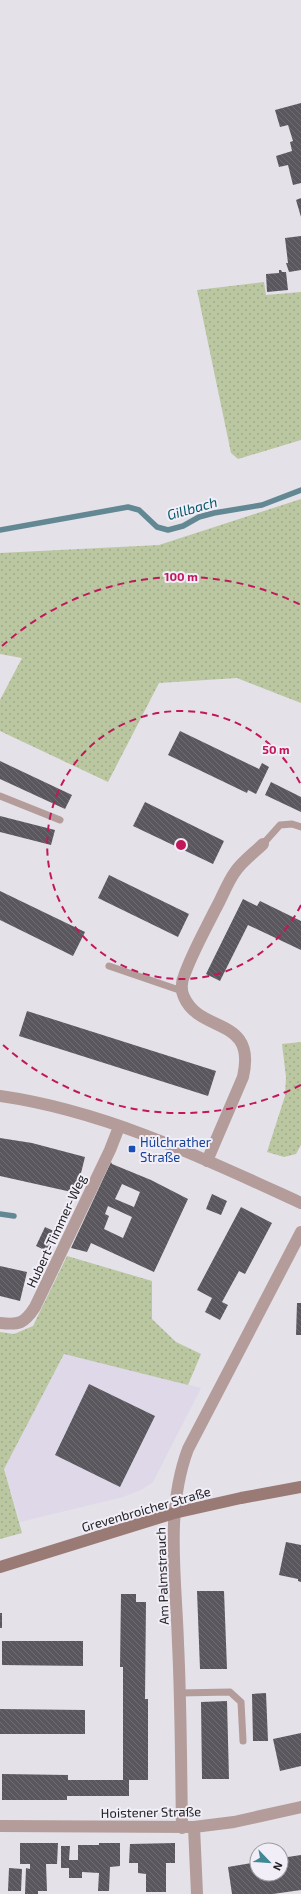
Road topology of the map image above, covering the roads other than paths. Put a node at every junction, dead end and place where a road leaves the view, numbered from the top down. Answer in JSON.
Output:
{"nodes":[{"id":1,"x":0,"y":796,"type":"edge"},
{"id":2,"x":60,"y":820,"type":"dead end"},
{"id":3,"x":301,"y":827,"type":"edge"},
{"id":4,"x":263,"y":844,"type":"joint"},
{"id":5,"x":109,"y":966,"type":"dead end"},
{"id":6,"x":182,"y":991,"type":"junction"},
{"id":7,"x":0,"y":1096,"type":"edge"},
{"id":8,"x":119,"y":1126,"type":"junction"},
{"id":9,"x":207,"y":1160,"type":"junction"},
{"id":10,"x":301,"y":1203,"type":"edge"},
{"id":11,"x":301,"y":1232,"type":"edge"},
{"id":12,"x":0,"y":1323,"type":"edge"},
{"id":13,"x":301,"y":1488,"type":"edge"},
{"id":14,"x":174,"y":1513,"type":"junction"},
{"id":15,"x":0,"y":1566,"type":"edge"},
{"id":16,"x":180,"y":1693,"type":"junction"},
{"id":17,"x":243,"y":1741,"type":"dead end"},
{"id":18,"x":301,"y":1807,"type":"edge"},
{"id":19,"x":0,"y":1826,"type":"edge"},
{"id":20,"x":188,"y":1828,"type":"junction"},
{"id":21,"x":197,"y":1894,"type":"edge"}],
"edges":[{"from":1,"to":2,"type":"lane"},
{"from":3,"to":4,"type":"lane"},
{"from":4,"to":6,"type":"street"},
{"from":5,"to":6,"type":"lane"},
{"from":6,"to":9,"type":"street"},
{"from":7,"to":8,"type":"street"},
{"from":8,"to":9,"type":"street"},
{"from":8,"to":12,"type":"street","name":"Hubert-Timmer-Weg"},
{"from":9,"to":10,"type":"street"},
{"from":11,"to":14,"type":"street","name":"Am Palmstrauch"},
{"from":13,"to":14,"type":"main road","name":"Grevenbroicher Straße"},
{"from":14,"to":15,"type":"main road","name":"Grevenbroicher Straße"},
{"from":14,"to":16,"type":"street","name":"Am Palmstrauch"},
{"from":16,"to":17,"type":"lane"},
{"from":16,"to":20,"type":"street","name":"Am Palmstrauch"},
{"from":18,"to":20,"type":"street","name":"Hoistener Straße"},
{"from":19,"to":20,"type":"street","name":"Hoistener Straße"},
{"from":20,"to":21,"type":"street","name":"Am Palmstrauch"}]}
